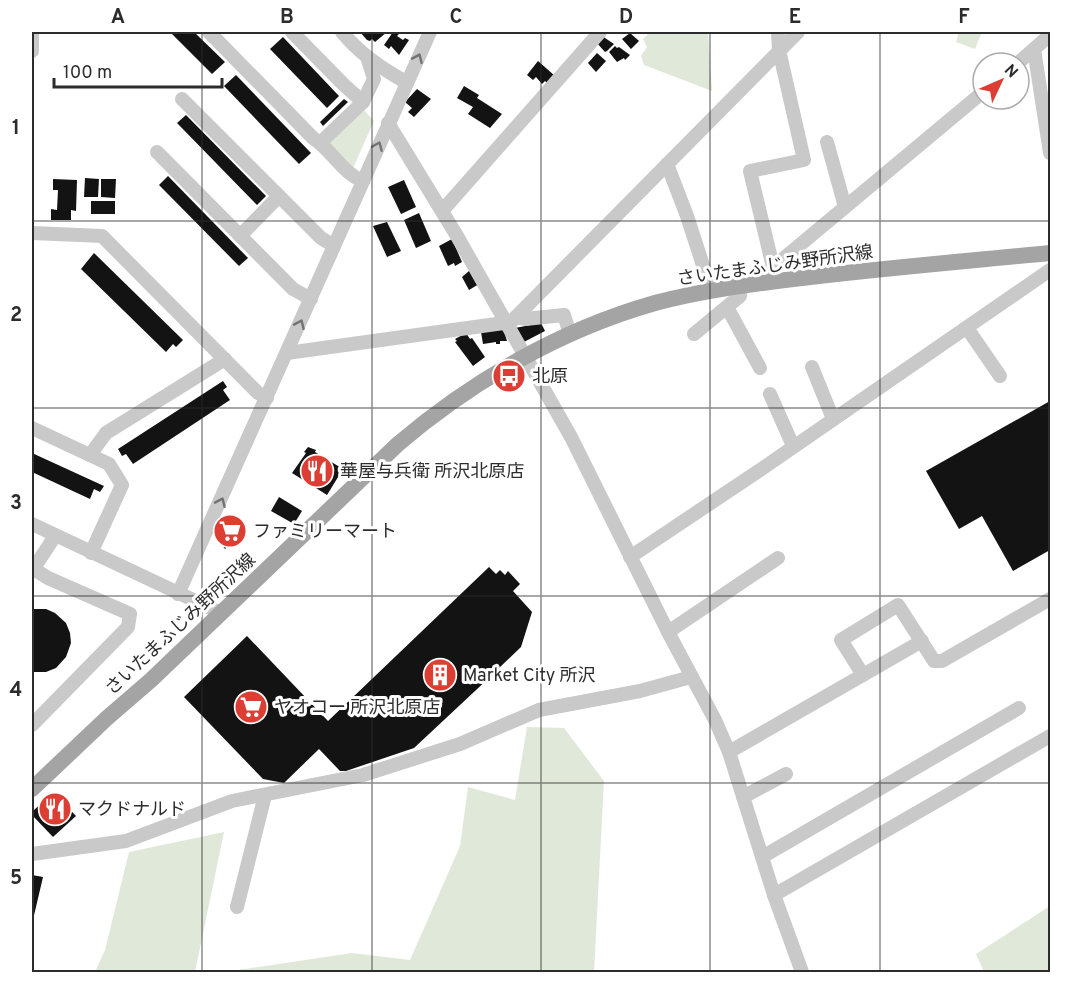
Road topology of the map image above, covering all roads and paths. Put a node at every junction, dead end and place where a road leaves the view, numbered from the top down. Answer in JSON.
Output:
{"nodes":[{"id":1,"x":32,"y":32,"type":"edge"},
{"id":2,"x":209,"y":32,"type":"edge"},
{"id":3,"x":292,"y":32,"type":"edge"},
{"id":4,"x":342,"y":32,"type":"edge"},
{"id":5,"x":430,"y":32,"type":"edge"},
{"id":6,"x":600,"y":32,"type":"edge"},
{"id":7,"x":778,"y":32,"type":"edge"},
{"id":8,"x":798,"y":32,"type":"edge"},
{"id":9,"x":1050,"y":35,"type":"edge"},
{"id":10,"x":1034,"y":49,"type":"junction"},
{"id":11,"x":779,"y":50,"type":"junction"},
{"id":12,"x":32,"y":51,"type":"edge"},
{"id":13,"x":1031,"y":51,"type":"edge"},
{"id":14,"x":367,"y":57,"type":"junction"},
{"id":15,"x":406,"y":82,"type":"junction"},
{"id":16,"x":182,"y":99,"type":"dead end"},
{"id":17,"x":363,"y":102,"type":"junction"},
{"id":18,"x":971,"y":102,"type":"edge"},
{"id":19,"x":388,"y":123,"type":"junction"},
{"id":20,"x":827,"y":142,"type":"dead end"},
{"id":21,"x":320,"y":143,"type":"junction"},
{"id":22,"x":157,"y":152,"type":"dead end"},
{"id":23,"x":1050,"y":153,"type":"edge"},
{"id":24,"x":667,"y":164,"type":"junction"},
{"id":25,"x":363,"y":181,"type":"junction"},
{"id":26,"x":279,"y":196,"type":"junction"},
{"id":27,"x":845,"y":207,"type":"junction"},
{"id":28,"x":442,"y":211,"type":"junction"},
{"id":29,"x":32,"y":233,"type":"edge"},
{"id":30,"x":240,"y":236,"type":"junction"},
{"id":31,"x":334,"y":246,"type":"junction"},
{"id":32,"x":1050,"y":253,"type":"edge"},
{"id":33,"x":773,"y":267,"type":"junction"},
{"id":34,"x":1050,"y":270,"type":"edge"},
{"id":35,"x":747,"y":285,"type":"junction"},
{"id":36,"x":711,"y":290,"type":"junction"},
{"id":37,"x":311,"y":299,"type":"junction"},
{"id":38,"x":727,"y":307,"type":"junction"},
{"id":39,"x":511,"y":320,"type":"junction"},
{"id":40,"x":967,"y":328,"type":"junction"},
{"id":41,"x":570,"y":334,"type":"junction"},
{"id":42,"x":694,"y":334,"type":"dead end"},
{"id":43,"x":287,"y":353,"type":"junction"},
{"id":44,"x":526,"y":356,"type":"junction"},
{"id":45,"x":225,"y":359,"type":"junction"},
{"id":46,"x":812,"y":367,"type":"dead end"},
{"id":47,"x":760,"y":368,"type":"dead end"},
{"id":48,"x":1000,"y":376,"type":"dead end"},
{"id":49,"x":770,"y":394,"type":"dead end"},
{"id":50,"x":267,"y":398,"type":"junction"},
{"id":51,"x":833,"y":419,"type":"junction"},
{"id":52,"x":32,"y":428,"type":"edge"},
{"id":53,"x":793,"y":446,"type":"junction"},
{"id":54,"x":90,"y":455,"type":"junction"},
{"id":55,"x":32,"y":524,"type":"edge"},
{"id":56,"x":55,"y":536,"type":"junction"},
{"id":57,"x":91,"y":553,"type":"junction"},
{"id":58,"x":630,"y":557,"type":"junction"},
{"id":59,"x":778,"y":558,"type":"dead end"},
{"id":60,"x":32,"y":570,"type":"edge"},
{"id":61,"x":178,"y":594,"type":"junction"},
{"id":62,"x":1050,"y":599,"type":"edge"},
{"id":63,"x":221,"y":613,"type":"junction"},
{"id":64,"x":668,"y":632,"type":"junction"},
{"id":65,"x":922,"y":641,"type":"junction"},
{"id":66,"x":863,"y":675,"type":"junction"},
{"id":67,"x":691,"y":677,"type":"junction"},
{"id":68,"x":1019,"y":708,"type":"dead end"},
{"id":69,"x":32,"y":725,"type":"edge"},
{"id":70,"x":1050,"y":736,"type":"edge"},
{"id":71,"x":729,"y":752,"type":"junction"},
{"id":72,"x":786,"y":774,"type":"dead end"},
{"id":73,"x":32,"y":789,"type":"edge"},
{"id":74,"x":265,"y":795,"type":"junction"},
{"id":75,"x":743,"y":797,"type":"junction"},
{"id":76,"x":32,"y":854,"type":"edge"},
{"id":77,"x":762,"y":857,"type":"junction"},
{"id":78,"x":774,"y":895,"type":"junction"},
{"id":79,"x":237,"y":907,"type":"dead end"},
{"id":80,"x":802,"y":972,"type":"edge"}],
"edges":[{"from":1,"to":12,"type":"street"},
{"from":2,"to":21,"type":"street"},
{"from":3,"to":17,"type":"street"},
{"from":4,"to":14,"type":"street"},
{"from":15,"to":5,"type":"street","one_way":true},
{"from":6,"to":28,"type":"street"},
{"from":7,"to":11,"type":"street"},
{"from":8,"to":11,"type":"street"},
{"from":9,"to":10,"type":"street"},
{"from":10,"to":13,"type":"street"},
{"from":10,"to":23,"type":"street"},
{"from":11,"to":24,"type":"street"},
{"from":11,"to":33,"type":"street"},
{"from":14,"to":15,"type":"street"},
{"from":14,"to":17,"type":"street"},
{"from":15,"to":19,"type":"street"},
{"from":16,"to":26,"type":"street"},
{"from":17,"to":21,"type":"street"},
{"from":18,"to":27,"type":"street"},
{"from":25,"to":19,"type":"street","one_way":true},
{"from":19,"to":28,"type":"street"},
{"from":20,"to":27,"type":"street"},
{"from":21,"to":25,"type":"street"},
{"from":22,"to":30,"type":"street"},
{"from":24,"to":36,"type":"street"},
{"from":24,"to":39,"type":"street"},
{"from":25,"to":31,"type":"street"},
{"from":26,"to":30,"type":"street"},
{"from":26,"to":31,"type":"street"},
{"from":27,"to":33,"type":"street"},
{"from":28,"to":39,"type":"street"},
{"from":29,"to":45,"type":"street"},
{"from":30,"to":37,"type":"street"},
{"from":31,"to":37,"type":"street"},
{"from":32,"to":35,"type":"main road","name":"さいたまふじみ野所沢線"},
{"from":33,"to":35,"type":"street"},
{"from":34,"to":40,"type":"street"},
{"from":35,"to":36,"type":"main road","name":"さいたまふじみ野所沢線"},
{"from":35,"to":38,"type":"street"},
{"from":36,"to":41,"type":"main road","name":"さいたまふじみ野所沢線"},
{"from":43,"to":37,"type":"street","one_way":true},
{"from":38,"to":42,"type":"street"},
{"from":38,"to":47,"type":"street"},
{"from":39,"to":41,"type":"street"},
{"from":39,"to":43,"type":"street"},
{"from":39,"to":44,"type":"street"},
{"from":40,"to":48,"type":"street"},
{"from":40,"to":51,"type":"street"},
{"from":41,"to":44,"type":"main road","name":"さいたまふじみ野所沢線"},
{"from":43,"to":50,"type":"street"},
{"from":44,"to":58,"type":"street"},
{"from":44,"to":63,"type":"main road","name":"さいたまふじみ野所沢線"},
{"from":45,"to":50,"type":"street"},
{"from":45,"to":54,"type":"street"},
{"from":46,"to":51,"type":"street"},
{"from":49,"to":53,"type":"street"},
{"from":61,"to":50,"type":"street","one_way":true},
{"from":51,"to":53,"type":"street"},
{"from":52,"to":54,"type":"street"},
{"from":53,"to":58,"type":"street"},
{"from":54,"to":57,"type":"street"},
{"from":55,"to":56,"type":"street"},
{"from":56,"to":57,"type":"street"},
{"from":56,"to":60,"type":"street"},
{"from":57,"to":61,"type":"street"},
{"from":58,"to":64,"type":"street"},
{"from":59,"to":64,"type":"street"},
{"from":60,"to":69,"type":"street"},
{"from":61,"to":63,"type":"street"},
{"from":62,"to":65,"type":"street"},
{"from":63,"to":73,"type":"main road","name":"さいたまふじみ野所沢線"},
{"from":64,"to":67,"type":"street"},
{"from":65,"to":66,"type":"street"},
{"from":65,"to":66,"type":"street"},
{"from":66,"to":71,"type":"street"},
{"from":67,"to":71,"type":"street"},
{"from":67,"to":74,"type":"street"},
{"from":68,"to":77,"type":"street"},
{"from":70,"to":78,"type":"street"},
{"from":71,"to":75,"type":"street"},
{"from":72,"to":75,"type":"street"},
{"from":74,"to":76,"type":"street"},
{"from":74,"to":79,"type":"street"},
{"from":75,"to":77,"type":"street"},
{"from":77,"to":78,"type":"street"},
{"from":78,"to":80,"type":"street"}]}
